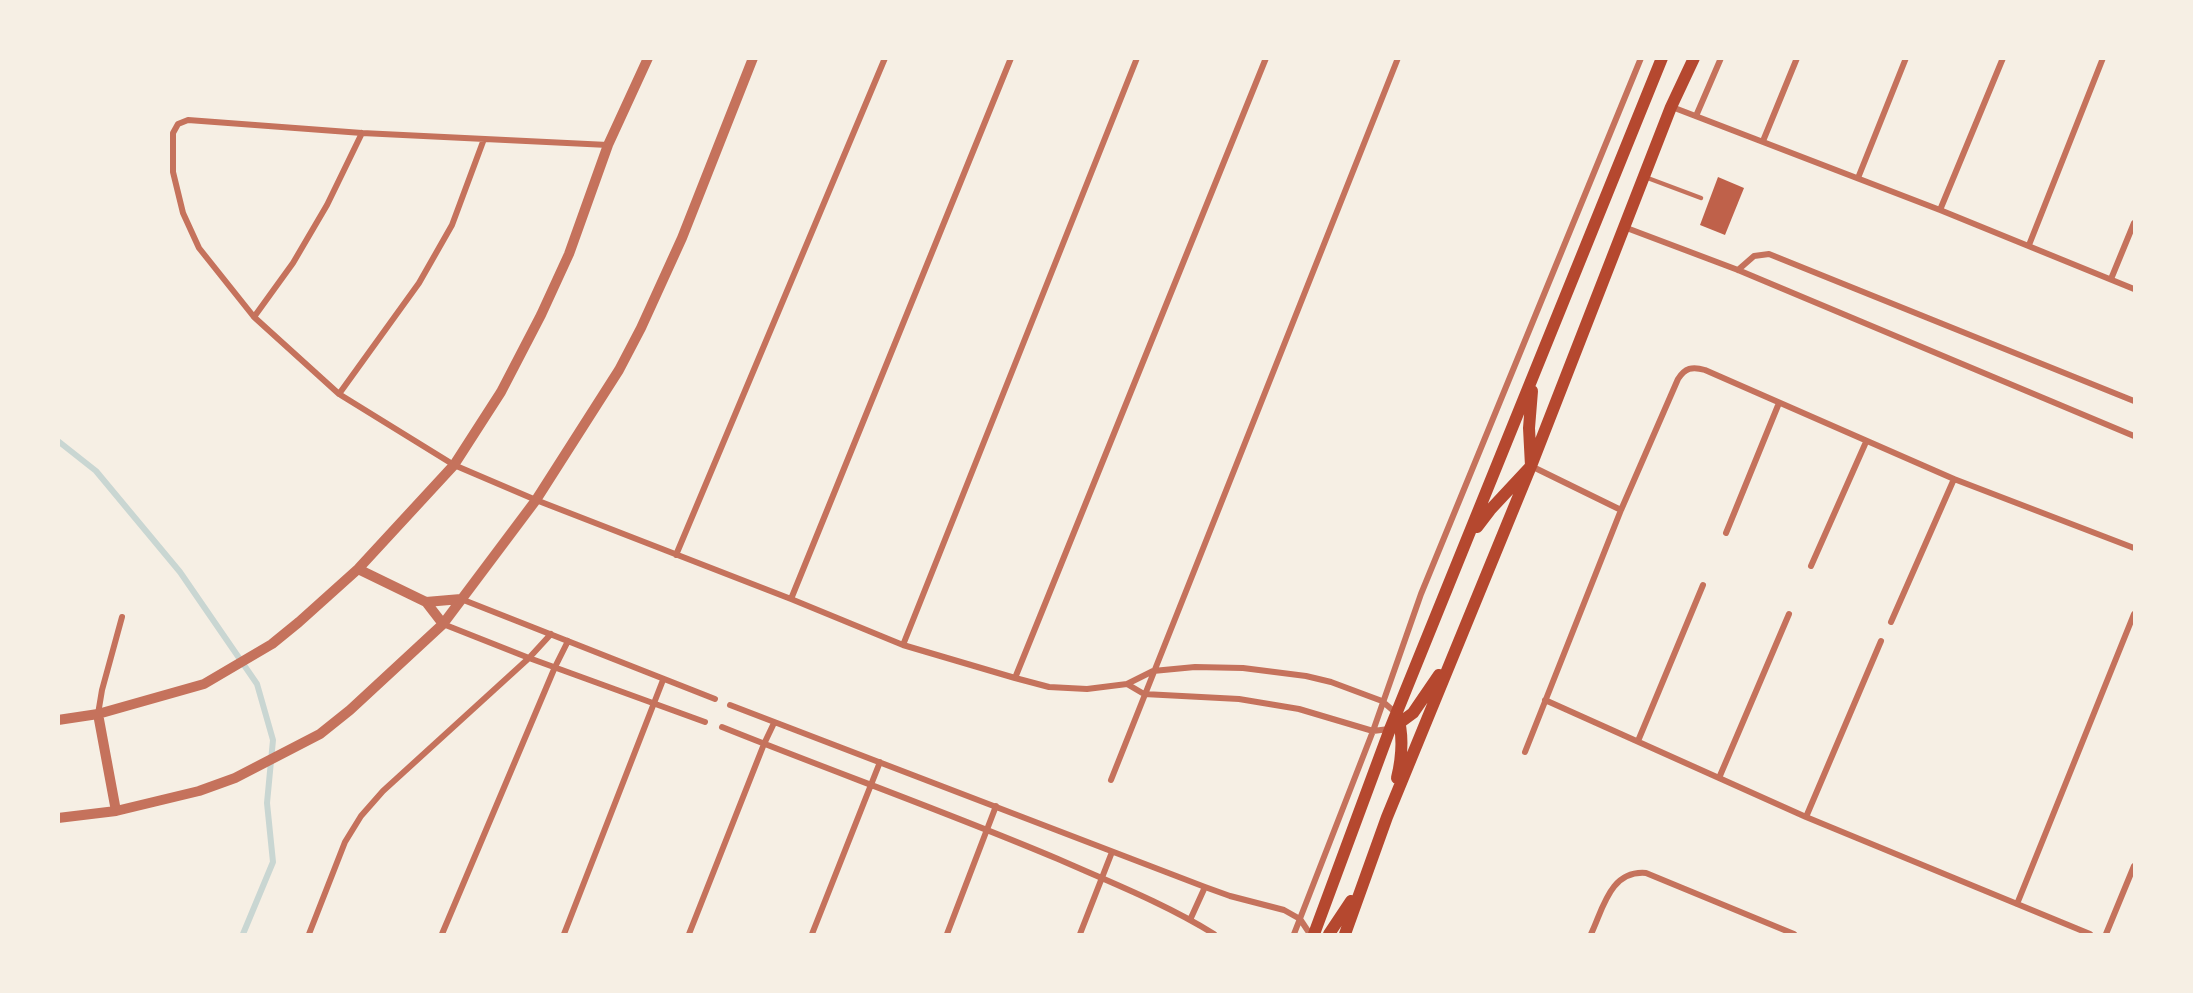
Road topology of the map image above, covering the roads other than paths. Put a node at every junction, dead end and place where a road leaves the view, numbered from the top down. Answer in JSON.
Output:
{"nodes":[{"id":1,"x":648,"y":58,"type":"edge"},
{"id":2,"x":753,"y":58,"type":"edge"},
{"id":3,"x":885,"y":58,"type":"edge"},
{"id":4,"x":1011,"y":58,"type":"edge"},
{"id":5,"x":1137,"y":58,"type":"edge"},
{"id":6,"x":1266,"y":58,"type":"edge"},
{"id":7,"x":1398,"y":58,"type":"edge"},
{"id":8,"x":1641,"y":58,"type":"edge"},
{"id":9,"x":1662,"y":58,"type":"edge"},
{"id":10,"x":1694,"y":58,"type":"edge"},
{"id":11,"x":1721,"y":58,"type":"edge"},
{"id":12,"x":1797,"y":58,"type":"edge"},
{"id":13,"x":1906,"y":58,"type":"edge"},
{"id":14,"x":2003,"y":58,"type":"edge"},
{"id":15,"x":2103,"y":58,"type":"edge"},
{"id":16,"x":1671,"y":107,"type":"junction"},
{"id":17,"x":1696,"y":116,"type":"junction"},
{"id":18,"x":362,"y":133,"type":"junction"},
{"id":19,"x":484,"y":139,"type":"junction"},
{"id":20,"x":1763,"y":141,"type":"junction"},
{"id":21,"x":608,"y":145,"type":"junction"},
{"id":22,"x":1645,"y":177,"type":"junction"},
{"id":23,"x":1858,"y":178,"type":"junction"},
{"id":24,"x":1701,"y":198,"type":"dead end"},
{"id":25,"x":1940,"y":210,"type":"junction"},
{"id":26,"x":2134,"y":223,"type":"edge"},
{"id":27,"x":1624,"y":226,"type":"junction"},
{"id":28,"x":2029,"y":245,"type":"junction"},
{"id":29,"x":1738,"y":270,"type":"junction"},
{"id":30,"x":2111,"y":279,"type":"junction"},
{"id":31,"x":2134,"y":289,"type":"edge"},
{"id":32,"x":254,"y":317,"type":"junction"},
{"id":33,"x":1534,"y":375,"type":"junction"},
{"id":34,"x":339,"y":394,"type":"junction"},
{"id":35,"x":2134,"y":401,"type":"edge"},
{"id":36,"x":1779,"y":403,"type":"junction"},
{"id":37,"x":2134,"y":436,"type":"edge"},
{"id":38,"x":1866,"y":442,"type":"junction"},
{"id":39,"x":454,"y":465,"type":"junction"},
{"id":40,"x":1531,"y":466,"type":"junction"},
{"id":41,"x":1954,"y":479,"type":"junction"},
{"id":42,"x":536,"y":500,"type":"junction"},
{"id":43,"x":1621,"y":510,"type":"junction"},
{"id":44,"x":1726,"y":533,"type":"dead end"},
{"id":45,"x":1467,"y":540,"type":"junction"},
{"id":46,"x":2134,"y":548,"type":"edge"},
{"id":47,"x":676,"y":555,"type":"junction"},
{"id":48,"x":1811,"y":566,"type":"dead end"},
{"id":49,"x":358,"y":569,"type":"junction"},
{"id":50,"x":1703,"y":585,"type":"dead end"},
{"id":51,"x":461,"y":599,"type":"junction"},
{"id":52,"x":791,"y":599,"type":"junction"},
{"id":53,"x":426,"y":602,"type":"junction"},
{"id":54,"x":1789,"y":614,"type":"dead end"},
{"id":55,"x":2134,"y":614,"type":"edge"},
{"id":56,"x":122,"y":617,"type":"dead end"},
{"id":57,"x":1891,"y":622,"type":"dead end"},
{"id":58,"x":443,"y":624,"type":"junction"},
{"id":59,"x":551,"y":634,"type":"junction"},
{"id":60,"x":568,"y":640,"type":"junction"},
{"id":61,"x":1881,"y":641,"type":"dead end"},
{"id":62,"x":903,"y":645,"type":"junction"},
{"id":63,"x":1454,"y":654,"type":"junction"},
{"id":64,"x":529,"y":658,"type":"junction"},
{"id":65,"x":555,"y":667,"type":"junction"},
{"id":66,"x":1153,"y":671,"type":"junction"},
{"id":67,"x":1014,"y":678,"type":"junction"},
{"id":68,"x":663,"y":680,"type":"junction"},
{"id":69,"x":1127,"y":684,"type":"junction"},
{"id":70,"x":1144,"y":694,"type":"junction"},
{"id":71,"x":715,"y":699,"type":"dead end"},
{"id":72,"x":1545,"y":700,"type":"junction"},
{"id":73,"x":1382,"y":701,"type":"junction"},
{"id":74,"x":653,"y":703,"type":"junction"},
{"id":75,"x":730,"y":705,"type":"dead end"},
{"id":76,"x":98,"y":714,"type":"junction"},
{"id":77,"x":58,"y":720,"type":"edge"},
{"id":78,"x":705,"y":722,"type":"dead end"},
{"id":79,"x":1396,"y":722,"type":"junction"},
{"id":80,"x":774,"y":723,"type":"junction"},
{"id":81,"x":722,"y":727,"type":"dead end"},
{"id":82,"x":1372,"y":731,"type":"junction"},
{"id":83,"x":1638,"y":741,"type":"junction"},
{"id":84,"x":764,"y":744,"type":"junction"},
{"id":85,"x":1525,"y":752,"type":"dead end"},
{"id":86,"x":880,"y":762,"type":"junction"},
{"id":87,"x":1719,"y":778,"type":"junction"},
{"id":88,"x":1111,"y":780,"type":"dead end"},
{"id":89,"x":871,"y":784,"type":"junction"},
{"id":90,"x":996,"y":806,"type":"junction"},
{"id":91,"x":116,"y":811,"type":"junction"},
{"id":92,"x":1806,"y":817,"type":"junction"},
{"id":93,"x":58,"y":818,"type":"edge"},
{"id":94,"x":1387,"y":818,"type":"junction"},
{"id":95,"x":986,"y":828,"type":"junction"},
{"id":96,"x":1112,"y":852,"type":"junction"},
{"id":97,"x":2134,"y":866,"type":"edge"},
{"id":98,"x":1102,"y":878,"type":"junction"},
{"id":99,"x":1364,"y":881,"type":"junction"},
{"id":100,"x":1205,"y":887,"type":"junction"},
{"id":101,"x":2017,"y":904,"type":"junction"},
{"id":102,"x":1300,"y":919,"type":"junction"},
{"id":103,"x":1190,"y":920,"type":"junction"},
{"id":104,"x":309,"y":934,"type":"edge"},
{"id":105,"x":442,"y":934,"type":"edge"},
{"id":106,"x":564,"y":934,"type":"edge"},
{"id":107,"x":689,"y":934,"type":"edge"},
{"id":108,"x":812,"y":934,"type":"edge"},
{"id":109,"x":947,"y":934,"type":"edge"},
{"id":110,"x":1080,"y":934,"type":"edge"},
{"id":111,"x":1214,"y":934,"type":"edge"},
{"id":112,"x":1294,"y":934,"type":"edge"},
{"id":113,"x":1312,"y":934,"type":"edge"},
{"id":114,"x":1329,"y":934,"type":"edge"},
{"id":115,"x":1345,"y":934,"type":"edge"},
{"id":116,"x":1591,"y":934,"type":"edge"},
{"id":117,"x":1794,"y":934,"type":"edge"},
{"id":118,"x":2090,"y":934,"type":"edge"},
{"id":119,"x":2106,"y":934,"type":"edge"}],
"edges":[{"from":1,"to":21,"type":"street"},
{"from":2,"to":42,"type":"street"},
{"from":3,"to":47,"type":"street"},
{"from":4,"to":52,"type":"street"},
{"from":5,"to":62,"type":"street"},
{"from":6,"to":67,"type":"street"},
{"from":7,"to":66,"type":"street"},
{"from":8,"to":73,"type":"street"},
{"from":9,"to":33,"type":"main road"},
{"from":10,"to":16,"type":"main road"},
{"from":11,"to":17,"type":"street"},
{"from":12,"to":20,"type":"street"},
{"from":13,"to":23,"type":"street"},
{"from":14,"to":25,"type":"street"},
{"from":15,"to":28,"type":"street"},
{"from":16,"to":17,"type":"street"},
{"from":16,"to":22,"type":"main road"},
{"from":17,"to":20,"type":"street"},
{"from":18,"to":19,"type":"street"},
{"from":18,"to":32,"type":"street"},
{"from":18,"to":32,"type":"street"},
{"from":19,"to":21,"type":"street"},
{"from":19,"to":34,"type":"street"},
{"from":20,"to":23,"type":"street"},
{"from":21,"to":39,"type":"street"},
{"from":22,"to":24,"type":"lane"},
{"from":22,"to":27,"type":"main road"},
{"from":23,"to":25,"type":"street"},
{"from":25,"to":28,"type":"street"},
{"from":26,"to":30,"type":"street"},
{"from":27,"to":29,"type":"street"},
{"from":27,"to":40,"type":"main road"},
{"from":28,"to":30,"type":"street"},
{"from":29,"to":35,"type":"street"},
{"from":29,"to":37,"type":"street"},
{"from":30,"to":31,"type":"street"},
{"from":32,"to":34,"type":"street"},
{"from":33,"to":40,"type":"main road"},
{"from":33,"to":45,"type":"main road"},
{"from":34,"to":39,"type":"street"},
{"from":36,"to":38,"type":"street"},
{"from":36,"to":43,"type":"street"},
{"from":36,"to":44,"type":"street"},
{"from":38,"to":41,"type":"street"},
{"from":38,"to":48,"type":"street"},
{"from":39,"to":42,"type":"street"},
{"from":39,"to":49,"type":"street"},
{"from":40,"to":43,"type":"street"},
{"from":40,"to":45,"type":"main road"},
{"from":40,"to":63,"type":"main road"},
{"from":41,"to":46,"type":"street"},
{"from":41,"to":57,"type":"street"},
{"from":42,"to":47,"type":"street"},
{"from":42,"to":51,"type":"street"},
{"from":43,"to":72,"type":"street"},
{"from":45,"to":79,"type":"main road"},
{"from":47,"to":52,"type":"street"},
{"from":49,"to":53,"type":"street"},
{"from":49,"to":76,"type":"street"},
{"from":50,"to":83,"type":"street"},
{"from":51,"to":53,"type":"street"},
{"from":51,"to":58,"type":"street"},
{"from":51,"to":59,"type":"street"},
{"from":52,"to":62,"type":"street"},
{"from":53,"to":58,"type":"street"},
{"from":54,"to":87,"type":"street"},
{"from":55,"to":101,"type":"street"},
{"from":56,"to":76,"type":"street"},
{"from":58,"to":64,"type":"street"},
{"from":58,"to":91,"type":"street"},
{"from":59,"to":60,"type":"street"},
{"from":59,"to":64,"type":"street"},
{"from":60,"to":65,"type":"street"},
{"from":60,"to":68,"type":"street"},
{"from":61,"to":92,"type":"street"},
{"from":62,"to":67,"type":"street"},
{"from":63,"to":79,"type":"main road"},
{"from":63,"to":94,"type":"main road"},
{"from":64,"to":65,"type":"street"},
{"from":64,"to":104,"type":"street"},
{"from":65,"to":74,"type":"street"},
{"from":65,"to":105,"type":"street"},
{"from":66,"to":69,"type":"street"},
{"from":66,"to":70,"type":"street"},
{"from":66,"to":73,"type":"street"},
{"from":67,"to":69,"type":"street"},
{"from":68,"to":71,"type":"street"},
{"from":68,"to":74,"type":"street"},
{"from":69,"to":70,"type":"street"},
{"from":70,"to":82,"type":"street"},
{"from":70,"to":88,"type":"street"},
{"from":72,"to":83,"type":"street"},
{"from":72,"to":85,"type":"street"},
{"from":73,"to":79,"type":"street"},
{"from":73,"to":82,"type":"street"},
{"from":74,"to":78,"type":"street"},
{"from":74,"to":106,"type":"street"},
{"from":75,"to":80,"type":"street"},
{"from":76,"to":77,"type":"street"},
{"from":76,"to":91,"type":"street"},
{"from":79,"to":82,"type":"street"},
{"from":79,"to":94,"type":"main road"},
{"from":79,"to":113,"type":"main road"},
{"from":80,"to":84,"type":"street"},
{"from":80,"to":86,"type":"street"},
{"from":81,"to":84,"type":"street"},
{"from":82,"to":102,"type":"street"},
{"from":83,"to":87,"type":"street"},
{"from":84,"to":89,"type":"street"},
{"from":84,"to":107,"type":"street"},
{"from":86,"to":89,"type":"street"},
{"from":86,"to":90,"type":"street"},
{"from":87,"to":92,"type":"street"},
{"from":89,"to":95,"type":"street"},
{"from":89,"to":108,"type":"street"},
{"from":90,"to":95,"type":"street"},
{"from":90,"to":96,"type":"street"},
{"from":91,"to":93,"type":"street"},
{"from":92,"to":101,"type":"street"},
{"from":94,"to":99,"type":"main road"},
{"from":95,"to":98,"type":"street"},
{"from":95,"to":109,"type":"street"},
{"from":96,"to":98,"type":"street"},
{"from":96,"to":100,"type":"street"},
{"from":97,"to":119,"type":"street"},
{"from":98,"to":103,"type":"street"},
{"from":98,"to":110,"type":"street"},
{"from":99,"to":114,"type":"main road"},
{"from":99,"to":115,"type":"main road"},
{"from":100,"to":102,"type":"street"},
{"from":100,"to":103,"type":"street"},
{"from":101,"to":118,"type":"street"},
{"from":102,"to":112,"type":"street"},
{"from":102,"to":113,"type":"street"},
{"from":103,"to":111,"type":"street"},
{"from":116,"to":117,"type":"street"}]}
